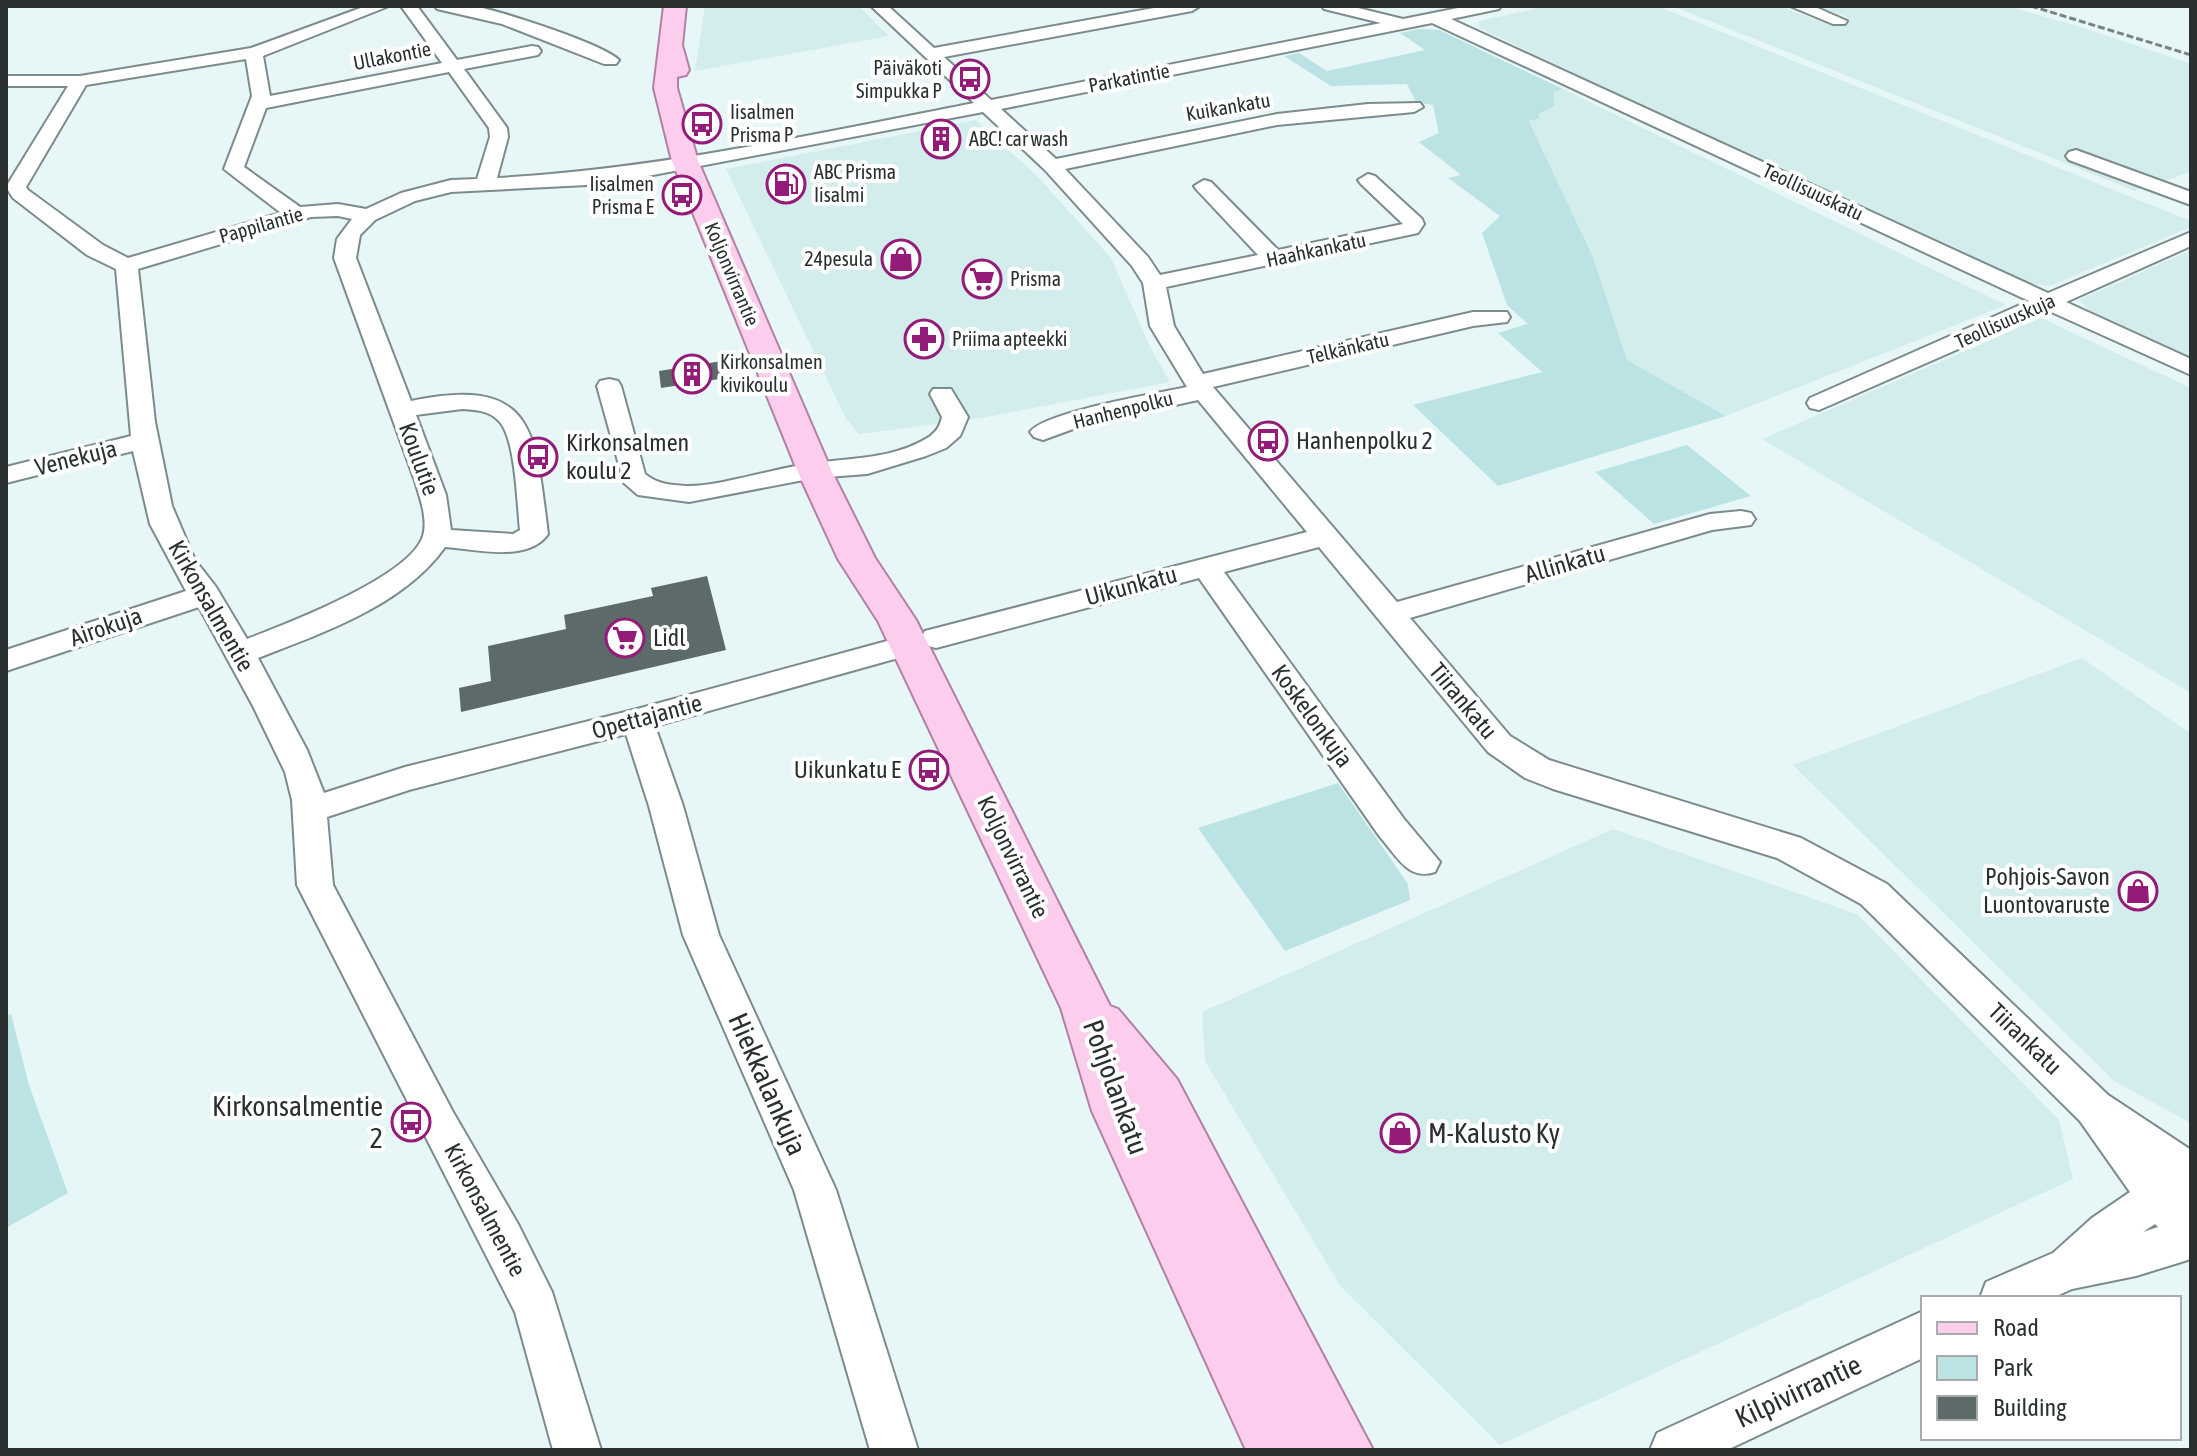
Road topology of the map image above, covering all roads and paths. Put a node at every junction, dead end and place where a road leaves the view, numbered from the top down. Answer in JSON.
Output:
{"nodes":[{"id":1,"x":381,"y":6,"type":"edge"},
{"id":2,"x":409,"y":6,"type":"edge"},
{"id":3,"x":443,"y":6,"type":"edge"},
{"id":4,"x":675,"y":6,"type":"edge"},
{"id":5,"x":879,"y":6,"type":"edge"},
{"id":6,"x":1192,"y":6,"type":"edge"},
{"id":7,"x":1330,"y":6,"type":"edge"},
{"id":8,"x":1493,"y":6,"type":"edge"},
{"id":9,"x":1798,"y":6,"type":"edge"},
{"id":10,"x":1435,"y":18,"type":"junction"},
{"id":11,"x":1839,"y":21,"type":"dead end"},
{"id":12,"x":1401,"y":24,"type":"junction"},
{"id":13,"x":532,"y":51,"type":"dead end"},
{"id":14,"x":254,"y":53,"type":"junction"},
{"id":15,"x":930,"y":54,"type":"junction"},
{"id":16,"x":610,"y":60,"type":"dead end"},
{"id":17,"x":452,"y":66,"type":"junction"},
{"id":18,"x":6,"y":81,"type":"edge"},
{"id":19,"x":80,"y":81,"type":"junction"},
{"id":20,"x":259,"y":104,"type":"junction"},
{"id":21,"x":986,"y":106,"type":"junction"},
{"id":22,"x":1414,"y":107,"type":"dead end"},
{"id":23,"x":2076,"y":156,"type":"dead end"},
{"id":24,"x":697,"y":164,"type":"junction"},
{"id":25,"x":1052,"y":166,"type":"junction"},
{"id":26,"x":1368,"y":180,"type":"dead end"},
{"id":27,"x":12,"y":182,"type":"edge"},
{"id":28,"x":486,"y":182,"type":"junction"},
{"id":29,"x":1204,"y":186,"type":"dead end"},
{"id":30,"x":2191,"y":199,"type":"edge"},
{"id":31,"x":296,"y":214,"type":"junction"},
{"id":32,"x":368,"y":216,"type":"junction"},
{"id":33,"x":2191,"y":238,"type":"edge"},
{"id":34,"x":1274,"y":259,"type":"junction"},
{"id":35,"x":126,"y":266,"type":"junction"},
{"id":36,"x":1154,"y":283,"type":"junction"},
{"id":37,"x":2050,"y":302,"type":"junction"},
{"id":38,"x":1499,"y":317,"type":"dead end"},
{"id":39,"x":2191,"y":368,"type":"edge"},
{"id":40,"x":609,"y":386,"type":"dead end"},
{"id":41,"x":1200,"y":387,"type":"junction"},
{"id":42,"x":1819,"y":403,"type":"dead end"},
{"id":43,"x":948,"y":406,"type":"dead end"},
{"id":44,"x":402,"y":411,"type":"junction"},
{"id":45,"x":1043,"y":432,"type":"dead end"},
{"id":46,"x":146,"y":440,"type":"junction"},
{"id":47,"x":831,"y":465,"type":"junction"},
{"id":48,"x":6,"y":475,"type":"edge"},
{"id":49,"x":1741,"y":519,"type":"dead end"},
{"id":50,"x":1326,"y":536,"type":"junction"},
{"id":51,"x":437,"y":538,"type":"junction"},
{"id":52,"x":1205,"y":566,"type":"junction"},
{"id":53,"x":206,"y":594,"type":"junction"},
{"id":54,"x":1390,"y":614,"type":"junction"},
{"id":55,"x":907,"y":636,"type":"junction"},
{"id":56,"x":240,"y":653,"type":"junction"},
{"id":57,"x":6,"y":661,"type":"edge"},
{"id":58,"x":637,"y":720,"type":"junction"},
{"id":59,"x":310,"y":799,"type":"junction"},
{"id":60,"x":1423,"y":862,"type":"dead end"},
{"id":61,"x":1086,"y":1008,"type":"junction"},
{"id":62,"x":2180,"y":1187,"type":"edge"},
{"id":63,"x":2191,"y":1236,"type":"edge"},
{"id":64,"x":2069,"y":1268,"type":"junction"},
{"id":65,"x":2006,"y":1296,"type":"edge"},
{"id":66,"x":1921,"y":1335,"type":"edge"},
{"id":67,"x":577,"y":1450,"type":"edge"},
{"id":68,"x":894,"y":1450,"type":"edge"},
{"id":69,"x":1278,"y":1450,"type":"edge"},
{"id":70,"x":1342,"y":1450,"type":"edge"},
{"id":71,"x":1674,"y":1450,"type":"edge"}],
"edges":[{"from":1,"to":14,"type":"street"},
{"from":2,"to":17,"type":"street"},
{"from":3,"to":16,"type":"street"},
{"from":4,"to":24,"type":"main road","name":"Koljonvirrantie"},
{"from":5,"to":15,"type":"street","name":"Tiirankatu"},
{"from":6,"to":15,"type":"street"},
{"from":7,"to":12,"type":"street"},
{"from":8,"to":10,"type":"street","name":"Parkatintie"},
{"from":9,"to":11,"type":"street"},
{"from":10,"to":12,"type":"street","name":"Parkatintie"},
{"from":10,"to":37,"type":"street","name":"Teollisuuskatu"},
{"from":12,"to":21,"type":"street","name":"Parkatintie"},
{"from":13,"to":17,"type":"street","name":"Ullakontie"},
{"from":14,"to":19,"type":"street"},
{"from":14,"to":20,"type":"street"},
{"from":15,"to":21,"type":"street","name":"Tiirankatu"},
{"from":17,"to":20,"type":"street","name":"Ullakontie"},
{"from":17,"to":28,"type":"street"},
{"from":18,"to":19,"type":"street"},
{"from":19,"to":27,"type":"street"},
{"from":20,"to":31,"type":"street"},
{"from":21,"to":24,"type":"street","name":"Parkatintie"},
{"from":21,"to":25,"type":"street","name":"Tiirankatu"},
{"from":22,"to":25,"type":"street","name":"Kuikankatu"},
{"from":23,"to":30,"type":"street"},
{"from":24,"to":28,"type":"street"},
{"from":24,"to":47,"type":"main road","name":"Koljonvirrantie"},
{"from":25,"to":36,"type":"street","name":"Tiirankatu"},
{"from":26,"to":34,"type":"street","name":"Haahkankatu"},
{"from":27,"to":35,"type":"street"},
{"from":28,"to":32,"type":"street"},
{"from":29,"to":34,"type":"street"},
{"from":31,"to":32,"type":"street","name":"Pappilantie"},
{"from":31,"to":35,"type":"street","name":"Pappilantie"},
{"from":32,"to":44,"type":"street","name":"Koulutie"},
{"from":33,"to":37,"type":"street","name":"Teollisuuskuja"},
{"from":34,"to":36,"type":"street","name":"Haahkankatu"},
{"from":35,"to":46,"type":"street","name":"Kirkonsalmentie"},
{"from":36,"to":41,"type":"street","name":"Tiirankatu"},
{"from":37,"to":39,"type":"street","name":"Teollisuuskatu"},
{"from":37,"to":42,"type":"street","name":"Teollisuuskuja"},
{"from":38,"to":41,"type":"street","name":"Telkänkatu"},
{"from":40,"to":47,"type":"street"},
{"from":41,"to":45,"type":"street","name":"Hanhenpolku"},
{"from":41,"to":50,"type":"street","name":"Tiirankatu"},
{"from":43,"to":47,"type":"street"},
{"from":44,"to":51,"type":"street","name":"Koulutie"},
{"from":44,"to":51,"type":"street"},
{"from":46,"to":48,"type":"street","name":"Venekuja"},
{"from":46,"to":53,"type":"street","name":"Kirkonsalmentie"},
{"from":47,"to":55,"type":"main road","name":"Koljonvirrantie"},
{"from":49,"to":54,"type":"street","name":"Allinkatu"},
{"from":50,"to":52,"type":"street","name":"Uikunkatu"},
{"from":50,"to":54,"type":"street","name":"Tiirankatu"},
{"from":51,"to":56,"type":"street"},
{"from":52,"to":55,"type":"street","name":"Uikunkatu"},
{"from":52,"to":60,"type":"street","name":"Koskelonkuja"},
{"from":53,"to":56,"type":"street","name":"Kirkonsalmentie"},
{"from":53,"to":57,"type":"street","name":"Airokuja"},
{"from":54,"to":62,"type":"street","name":"Tiirankatu"},
{"from":55,"to":58,"type":"street","name":"Opettajantie"},
{"from":55,"to":61,"type":"main road","name":"Koljonvirrantie"},
{"from":56,"to":59,"type":"street","name":"Kirkonsalmentie"},
{"from":58,"to":59,"type":"street","name":"Opettajantie"},
{"from":58,"to":68,"type":"street","name":"Hiekkalankuja"},
{"from":59,"to":67,"type":"street","name":"Kirkonsalmentie"},
{"from":61,"to":69,"type":"main road","name":"Pohjolankatu"},
{"from":61,"to":70,"type":"main road","name":"Pohjolankatu"},
{"from":62,"to":63,"type":"street","name":"Tiirankatu"},
{"from":62,"to":64,"type":"street"},
{"from":63,"to":64,"type":"street"},
{"from":64,"to":65,"type":"street"},
{"from":66,"to":71,"type":"street","name":"Kilpivirrantie"}]}
